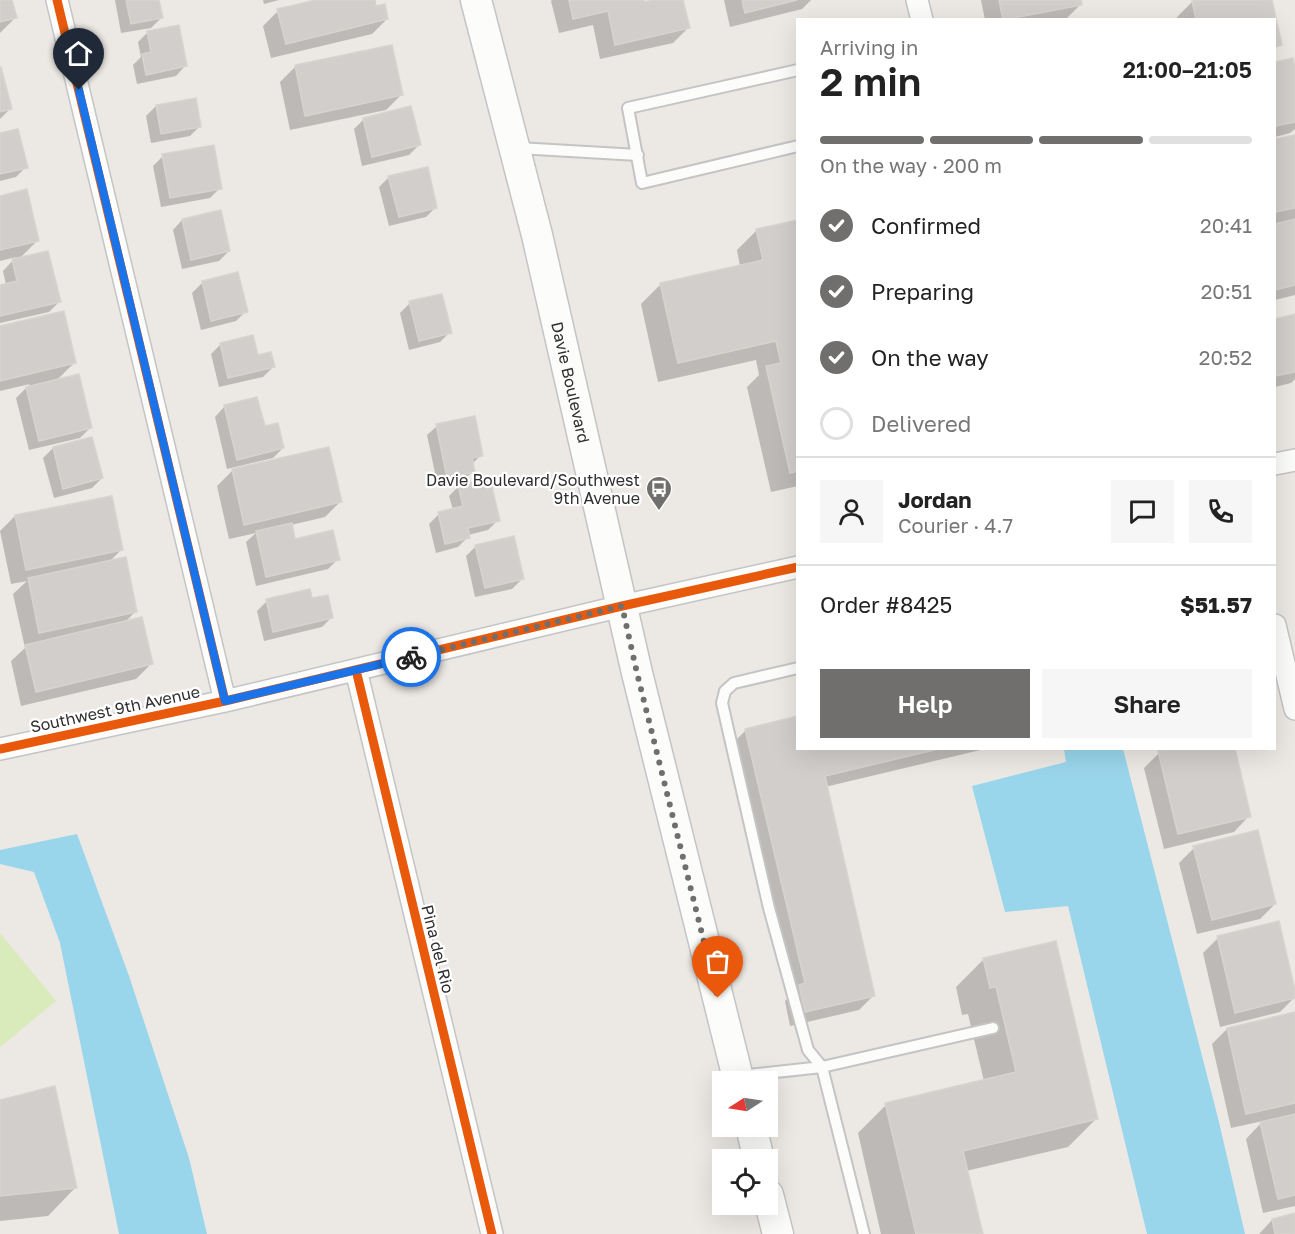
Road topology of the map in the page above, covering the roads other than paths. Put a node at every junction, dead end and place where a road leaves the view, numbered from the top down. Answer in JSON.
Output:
{"nodes":[{"id":1,"x":57,"y":0,"type":"edge"},
{"id":2,"x":476,"y":0,"type":"edge"},
{"id":3,"x":917,"y":0,"type":"edge"},
{"id":4,"x":922,"y":18,"type":"edge"},
{"id":5,"x":796,"y":70,"type":"edge"},
{"id":6,"x":796,"y":146,"type":"edge"},
{"id":7,"x":515,"y":148,"type":"junction"},
{"id":8,"x":638,"y":155,"type":"junction"},
{"id":9,"x":1295,"y":460,"type":"edge"},
{"id":10,"x":1276,"y":464,"type":"edge"},
{"id":11,"x":796,"y":567,"type":"edge"},
{"id":12,"x":622,"y":606,"type":"junction"},
{"id":13,"x":1276,"y":629,"type":"edge"},
{"id":14,"x":796,"y":668,"type":"edge"},
{"id":15,"x":356,"y":670,"type":"junction"},
{"id":16,"x":225,"y":701,"type":"junction"},
{"id":17,"x":1295,"y":709,"type":"edge"},
{"id":18,"x":0,"y":749,"type":"edge"},
{"id":19,"x":993,"y":1028,"type":"dead end"},
{"id":20,"x":822,"y":1067,"type":"junction"},
{"id":21,"x":737,"y":1071,"type":"edge"},
{"id":22,"x":778,"y":1073,"type":"edge"},
{"id":23,"x":773,"y":1215,"type":"edge"},
{"id":24,"x":492,"y":1234,"type":"edge"},
{"id":25,"x":778,"y":1234,"type":"edge"},
{"id":26,"x":864,"y":1234,"type":"edge"}],
"edges":[{"from":1,"to":16,"type":"street"},
{"from":2,"to":7,"type":"main road","name":"Davie Boulevard"},
{"from":3,"to":4,"type":"street"},
{"from":5,"to":8,"type":"lane"},
{"from":6,"to":8,"type":"lane"},
{"from":7,"to":8,"type":"lane"},
{"from":7,"to":12,"type":"main road","name":"Davie Boulevard"},
{"from":9,"to":10,"type":"street"},
{"from":11,"to":12,"type":"street","name":"Southwest 9th Avenue"},
{"from":12,"to":15,"type":"street","name":"Southwest 9th Avenue"},
{"from":12,"to":21,"type":"main road","name":"Davie Boulevard"},
{"from":13,"to":17,"type":"street"},
{"from":14,"to":20,"type":"lane"},
{"from":15,"to":16,"type":"street","name":"Southwest 9th Avenue"},
{"from":15,"to":24,"type":"street","name":"Pina del Rio"},
{"from":16,"to":18,"type":"street","name":"Southwest 9th Avenue"},
{"from":19,"to":20,"type":"lane"},
{"from":20,"to":22,"type":"lane"},
{"from":20,"to":26,"type":"lane"},
{"from":23,"to":25,"type":"main road"}]}
